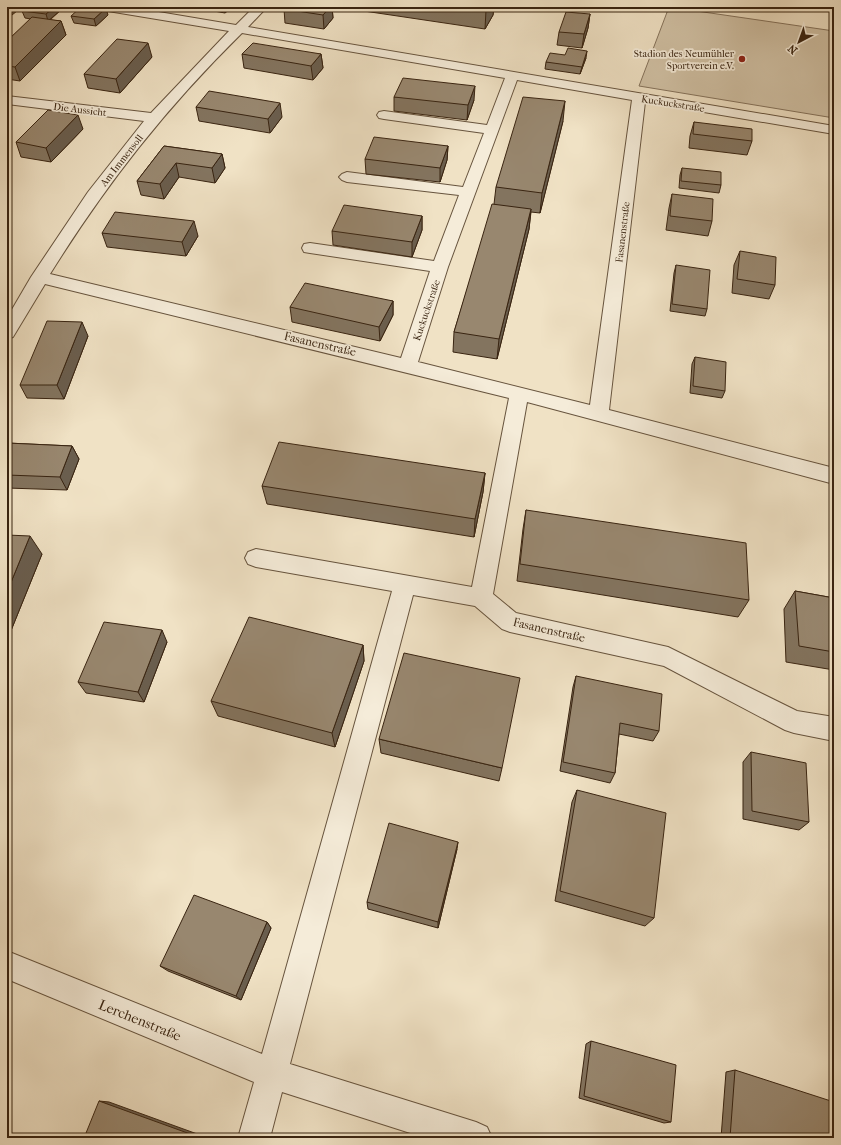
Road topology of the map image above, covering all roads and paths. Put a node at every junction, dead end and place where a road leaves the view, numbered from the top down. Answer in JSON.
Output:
{"nodes":[{"id":1,"x":108,"y":7,"type":"edge"},
{"id":2,"x":261,"y":7,"type":"edge"},
{"id":3,"x":240,"y":28,"type":"junction"},
{"id":4,"x":512,"y":76,"type":"junction"},
{"id":5,"x":640,"y":98,"type":"junction"},
{"id":6,"x":7,"y":100,"type":"edge"},
{"id":7,"x":384,"y":115,"type":"dead end"},
{"id":8,"x":154,"y":118,"type":"junction"},
{"id":9,"x":492,"y":130,"type":"junction"},
{"id":10,"x":834,"y":130,"type":"edge"},
{"id":11,"x":347,"y":177,"type":"dead end"},
{"id":12,"x":469,"y":192,"type":"junction"},
{"id":13,"x":310,"y":248,"type":"dead end"},
{"id":14,"x":440,"y":267,"type":"junction"},
{"id":15,"x":39,"y":277,"type":"junction"},
{"id":16,"x":7,"y":333,"type":"edge"},
{"id":17,"x":408,"y":364,"type":"junction"},
{"id":18,"x":519,"y":393,"type":"junction"},
{"id":19,"x":600,"y":413,"type":"junction"},
{"id":20,"x":834,"y":476,"type":"edge"},
{"id":21,"x":256,"y":558,"type":"dead end"},
{"id":22,"x":405,"y":585,"type":"junction"},
{"id":23,"x":481,"y":598,"type":"junction"},
{"id":24,"x":834,"y":729,"type":"edge"},
{"id":25,"x":7,"y":965,"type":"edge"},
{"id":26,"x":273,"y":1074,"type":"junction"},
{"id":27,"x":254,"y":1138,"type":"edge"},
{"id":28,"x":476,"y":1138,"type":"edge"}],
"edges":[{"from":1,"to":3,"type":"street","name":"Kuckuckstraße"},
{"from":2,"to":3,"type":"street","name":"Am Immensoll"},
{"from":3,"to":4,"type":"street","name":"Kuckuckstraße"},
{"from":3,"to":8,"type":"street","name":"Am Immensoll"},
{"from":4,"to":5,"type":"street","name":"Kuckuckstraße"},
{"from":4,"to":9,"type":"street","name":"Kuckuckstraße"},
{"from":5,"to":10,"type":"street","name":"Kuckuckstraße"},
{"from":5,"to":19,"type":"street","name":"Fasanenstraße"},
{"from":6,"to":8,"type":"street","name":"Die Aussicht"},
{"from":7,"to":9,"type":"street"},
{"from":8,"to":15,"type":"street","name":"Am Immensoll"},
{"from":9,"to":12,"type":"street","name":"Kuckuckstraße"},
{"from":11,"to":12,"type":"street"},
{"from":12,"to":14,"type":"street","name":"Kuckuckstraße"},
{"from":13,"to":14,"type":"street"},
{"from":14,"to":17,"type":"street","name":"Kuckuckstraße"},
{"from":15,"to":16,"type":"street","name":"Am Immensoll"},
{"from":15,"to":17,"type":"street","name":"Fasanenstraße"},
{"from":17,"to":18,"type":"street","name":"Fasanenstraße"},
{"from":18,"to":19,"type":"street","name":"Fasanenstraße"},
{"from":18,"to":23,"type":"street"},
{"from":19,"to":20,"type":"street","name":"Fasanenstraße"},
{"from":21,"to":22,"type":"street","name":"Fasanenstraße"},
{"from":22,"to":23,"type":"street","name":"Fasanenstraße"},
{"from":22,"to":26,"type":"street"},
{"from":23,"to":24,"type":"street","name":"Fasanenstraße"},
{"from":25,"to":26,"type":"street","name":"Lerchenstraße"},
{"from":26,"to":27,"type":"street"},
{"from":26,"to":28,"type":"street","name":"Lerchenstraße"}]}
